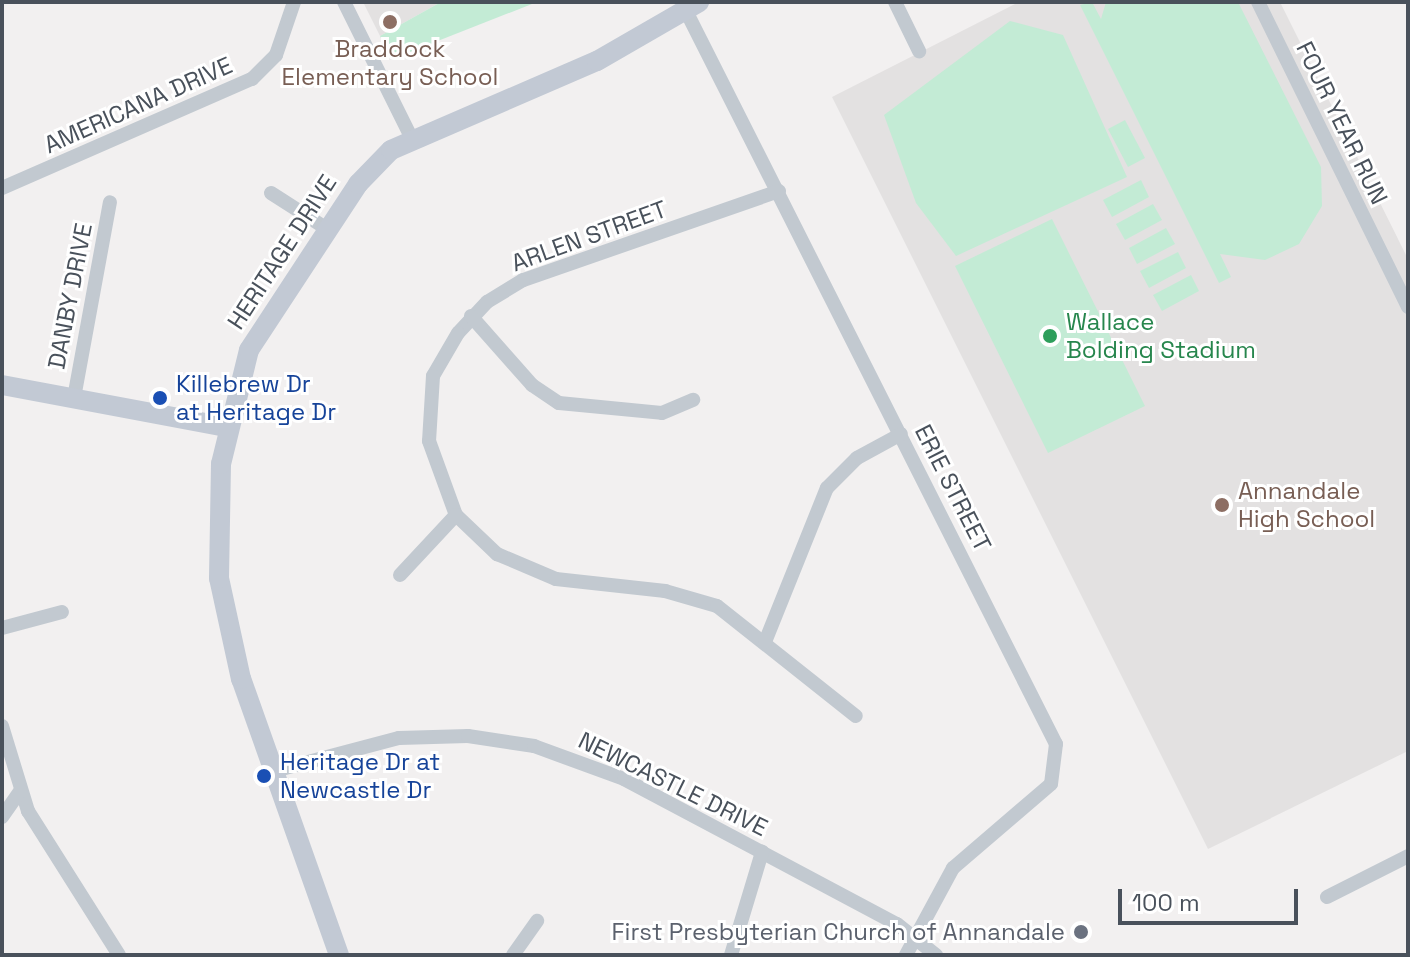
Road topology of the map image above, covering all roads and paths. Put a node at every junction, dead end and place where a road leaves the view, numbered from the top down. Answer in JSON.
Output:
{"nodes":[{"id":1,"x":294,"y":2,"type":"edge"},
{"id":2,"x":344,"y":2,"type":"edge"},
{"id":3,"x":895,"y":2,"type":"edge"},
{"id":4,"x":1258,"y":2,"type":"edge"},
{"id":5,"x":692,"y":6,"type":"edge"},
{"id":6,"x":919,"y":51,"type":"dead end"},
{"id":7,"x":411,"y":137,"type":"junction"},
{"id":8,"x":2,"y":188,"type":"edge"},
{"id":9,"x":779,"y":191,"type":"junction"},
{"id":10,"x":271,"y":193,"type":"dead end"},
{"id":11,"x":110,"y":202,"type":"dead end"},
{"id":12,"x":327,"y":229,"type":"junction"},
{"id":13,"x":1408,"y":307,"type":"edge"},
{"id":14,"x":471,"y":316,"type":"junction"},
{"id":15,"x":2,"y":385,"type":"edge"},
{"id":16,"x":74,"y":398,"type":"junction"},
{"id":17,"x":693,"y":400,"type":"dead end"},
{"id":18,"x":227,"y":427,"type":"junction"},
{"id":19,"x":901,"y":434,"type":"junction"},
{"id":20,"x":456,"y":515,"type":"junction"},
{"id":21,"x":400,"y":575,"type":"dead end"},
{"id":22,"x":62,"y":612,"type":"dead end"},
{"id":23,"x":2,"y":628,"type":"edge"},
{"id":24,"x":765,"y":642,"type":"junction"},
{"id":25,"x":856,"y":716,"type":"dead end"},
{"id":26,"x":2,"y":726,"type":"edge"},
{"id":27,"x":274,"y":771,"type":"junction"},
{"id":28,"x":20,"y":791,"type":"junction"},
{"id":29,"x":2,"y":817,"type":"edge"},
{"id":30,"x":762,"y":852,"type":"junction"},
{"id":31,"x":1408,"y":856,"type":"edge"},
{"id":32,"x":1327,"y":897,"type":"dead end"},
{"id":33,"x":537,"y":921,"type":"dead end"},
{"id":34,"x":914,"y":936,"type":"junction"},
{"id":35,"x":119,"y":955,"type":"edge"},
{"id":36,"x":339,"y":955,"type":"edge"},
{"id":37,"x":513,"y":955,"type":"edge"},
{"id":38,"x":731,"y":955,"type":"edge"},
{"id":39,"x":906,"y":955,"type":"edge"},
{"id":40,"x":936,"y":955,"type":"edge"}],
"edges":[{"from":1,"to":8,"type":"street","name":"AMERICANA DRIVE"},
{"from":2,"to":7,"type":"street"},
{"from":3,"to":6,"type":"street"},
{"from":4,"to":13,"type":"street","name":"FOUR YEAR RUN"},
{"from":5,"to":7,"type":"street","name":"HERITAGE DRIVE"},
{"from":5,"to":9,"type":"street","name":"ERIE STREET"},
{"from":7,"to":12,"type":"street","name":"HERITAGE DRIVE"},
{"from":9,"to":14,"type":"street","name":"ARLEN STREET"},
{"from":9,"to":19,"type":"street","name":"ERIE STREET"},
{"from":10,"to":12,"type":"street"},
{"from":11,"to":16,"type":"street","name":"DANBY DRIVE"},
{"from":12,"to":18,"type":"street","name":"HERITAGE DRIVE"},
{"from":14,"to":17,"type":"street"},
{"from":14,"to":20,"type":"street","name":"ARLEN STREET"},
{"from":15,"to":16,"type":"street"},
{"from":16,"to":18,"type":"street"},
{"from":18,"to":27,"type":"street","name":"HERITAGE DRIVE"},
{"from":19,"to":24,"type":"street"},
{"from":19,"to":34,"type":"street","name":"ERIE STREET"},
{"from":20,"to":21,"type":"street"},
{"from":20,"to":24,"type":"street","name":"ARLEN STREET"},
{"from":22,"to":23,"type":"street"},
{"from":24,"to":25,"type":"street","name":"ARLEN STREET"},
{"from":26,"to":28,"type":"street"},
{"from":27,"to":30,"type":"street","name":"NEWCASTLE DRIVE"},
{"from":27,"to":36,"type":"street","name":"HERITAGE DRIVE"},
{"from":28,"to":29,"type":"street"},
{"from":28,"to":35,"type":"street"},
{"from":30,"to":34,"type":"street","name":"NEWCASTLE DRIVE"},
{"from":30,"to":38,"type":"street"},
{"from":31,"to":32,"type":"street"},
{"from":33,"to":37,"type":"street"},
{"from":34,"to":39,"type":"street","name":"ERIE STREET"},
{"from":34,"to":40,"type":"street","name":"NEWCASTLE DRIVE"}]}
